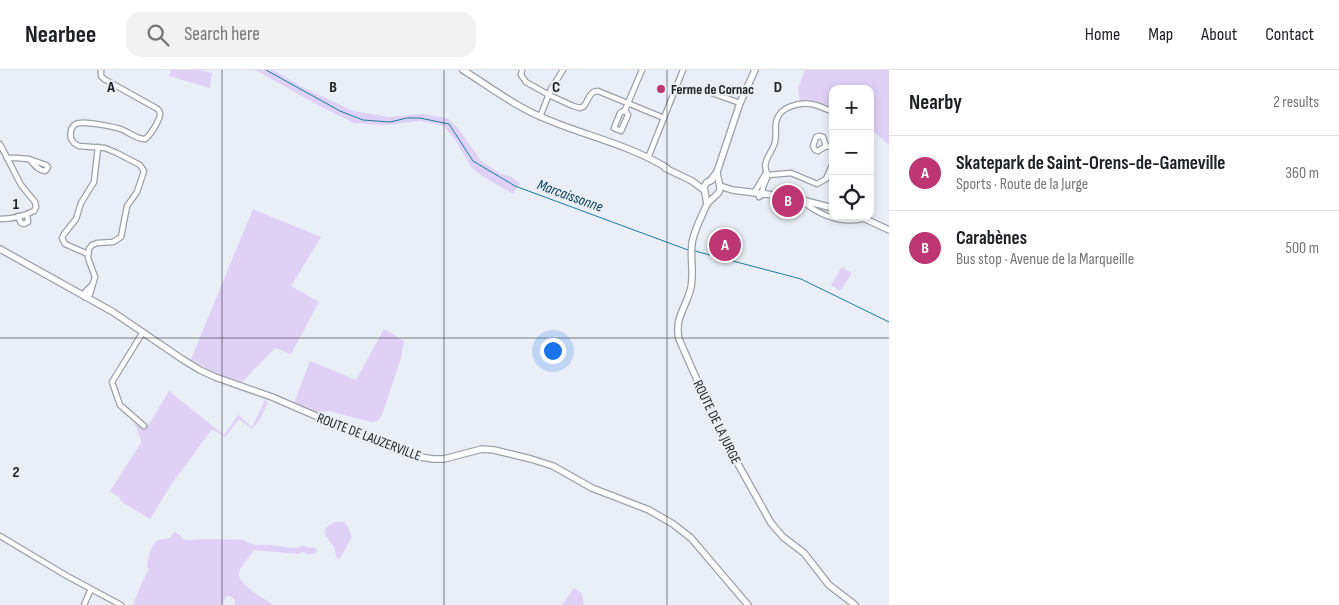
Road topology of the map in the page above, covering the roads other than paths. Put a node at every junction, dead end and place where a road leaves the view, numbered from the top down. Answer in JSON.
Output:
{"nodes":[{"id":1,"x":102,"y":70,"type":"edge"},
{"id":2,"x":463,"y":70,"type":"edge"},
{"id":3,"x":522,"y":70,"type":"edge"},
{"id":4,"x":563,"y":70,"type":"edge"},
{"id":5,"x":642,"y":70,"type":"edge"},
{"id":6,"x":683,"y":70,"type":"edge"},
{"id":7,"x":755,"y":70,"type":"edge"},
{"id":8,"x":706,"y":91,"type":"dead end"},
{"id":9,"x":549,"y":95,"type":"junction"},
{"id":10,"x":628,"y":103,"type":"junction"},
{"id":11,"x":740,"y":103,"type":"junction"},
{"id":12,"x":625,"y":110,"type":"dead end"},
{"id":13,"x":829,"y":110,"type":"edge"},
{"id":14,"x":540,"y":116,"type":"junction"},
{"id":15,"x":664,"y":118,"type":"junction"},
{"id":16,"x":0,"y":144,"type":"edge"},
{"id":17,"x":614,"y":144,"type":"junction"},
{"id":18,"x":826,"y":146,"type":"dead end"},
{"id":19,"x":98,"y":147,"type":"junction"},
{"id":20,"x":829,"y":147,"type":"edge"},
{"id":21,"x":8,"y":158,"type":"junction"},
{"id":22,"x":648,"y":158,"type":"junction"},
{"id":23,"x":29,"y":159,"type":"dead end"},
{"id":24,"x":667,"y":168,"type":"junction"},
{"id":25,"x":717,"y":172,"type":"junction"},
{"id":26,"x":829,"y":172,"type":"edge"},
{"id":27,"x":767,"y":174,"type":"junction"},
{"id":28,"x":692,"y":180,"type":"junction"},
{"id":29,"x":708,"y":181,"type":"junction"},
{"id":30,"x":718,"y":190,"type":"junction"},
{"id":31,"x":705,"y":191,"type":"junction"},
{"id":32,"x":759,"y":194,"type":"junction"},
{"id":33,"x":805,"y":200,"type":"junction"},
{"id":34,"x":707,"y":204,"type":"junction"},
{"id":35,"x":829,"y":207,"type":"edge"},
{"id":36,"x":27,"y":214,"type":"junction"},
{"id":37,"x":18,"y":216,"type":"junction"},
{"id":38,"x":829,"y":217,"type":"edge"},
{"id":39,"x":0,"y":219,"type":"edge"},
{"id":40,"x":867,"y":220,"type":"edge"},
{"id":41,"x":889,"y":230,"type":"edge"},
{"id":42,"x":0,"y":249,"type":"edge"},
{"id":43,"x":88,"y":254,"type":"junction"},
{"id":44,"x":86,"y":295,"type":"junction"},
{"id":45,"x":143,"y":332,"type":"junction"},
{"id":46,"x":144,"y":426,"type":"dead end"},
{"id":47,"x":0,"y":536,"type":"edge"},
{"id":48,"x":91,"y":589,"type":"junction"},
{"id":49,"x":84,"y":605,"type":"edge"},
{"id":50,"x":121,"y":605,"type":"edge"},
{"id":51,"x":748,"y":605,"type":"edge"},
{"id":52,"x":855,"y":605,"type":"edge"}],
"edges":[{"from":1,"to":19,"type":"street"},
{"from":2,"to":14,"type":"street"},
{"from":3,"to":9,"type":"street"},
{"from":4,"to":9,"type":"street"},
{"from":5,"to":10,"type":"street"},
{"from":6,"to":15,"type":"street"},
{"from":7,"to":11,"type":"street"},
{"from":8,"to":11,"type":"street"},
{"from":9,"to":10,"type":"street"},
{"from":9,"to":14,"type":"street"},
{"from":10,"to":12,"type":"street"},
{"from":10,"to":15,"type":"street"},
{"from":11,"to":25,"type":"street"},
{"from":13,"to":27,"type":"street"},
{"from":14,"to":17,"type":"street"},
{"from":15,"to":22,"type":"street"},
{"from":16,"to":21,"type":"street"},
{"from":17,"to":22,"type":"street"},
{"from":17,"to":24,"type":"street"},
{"from":18,"to":20,"type":"street"},
{"from":19,"to":43,"type":"street"},
{"from":19,"to":43,"type":"street"},
{"from":21,"to":23,"type":"street"},
{"from":21,"to":36,"type":"street"},
{"from":22,"to":24,"type":"street"},
{"from":24,"to":28,"type":"street"},
{"from":25,"to":29,"type":"street"},
{"from":25,"to":30,"type":"street"},
{"from":26,"to":27,"type":"street"},
{"from":27,"to":32,"type":"street"},
{"from":27,"to":32,"type":"street"},
{"from":28,"to":29,"type":"street"},
{"from":28,"to":31,"type":"street"},
{"from":29,"to":30,"type":"street"},
{"from":29,"to":31,"type":"street"},
{"from":30,"to":31,"type":"street"},
{"from":30,"to":32,"type":"street"},
{"from":30,"to":34,"type":"street","name":"ROUTE DE LA JURGE"},
{"from":31,"to":34,"type":"street","name":"ROUTE DE LA JURGE"},
{"from":32,"to":33,"type":"street"},
{"from":33,"to":35,"type":"street"},
{"from":33,"to":38,"type":"street"},
{"from":34,"to":52,"type":"street","name":"ROUTE DE LA JURGE"},
{"from":36,"to":37,"type":"street"},
{"from":36,"to":37,"type":"street"},
{"from":37,"to":39,"type":"street"},
{"from":40,"to":41,"type":"street"},
{"from":42,"to":44,"type":"street","name":"ROUTE DE LAUZERVILLE"},
{"from":43,"to":44,"type":"street"},
{"from":44,"to":45,"type":"street","name":"ROUTE DE LAUZERVILLE"},
{"from":45,"to":46,"type":"street"},
{"from":45,"to":51,"type":"street","name":"ROUTE DE LAUZERVILLE"},
{"from":47,"to":48,"type":"street"},
{"from":48,"to":49,"type":"street"},
{"from":48,"to":50,"type":"street"}]}
